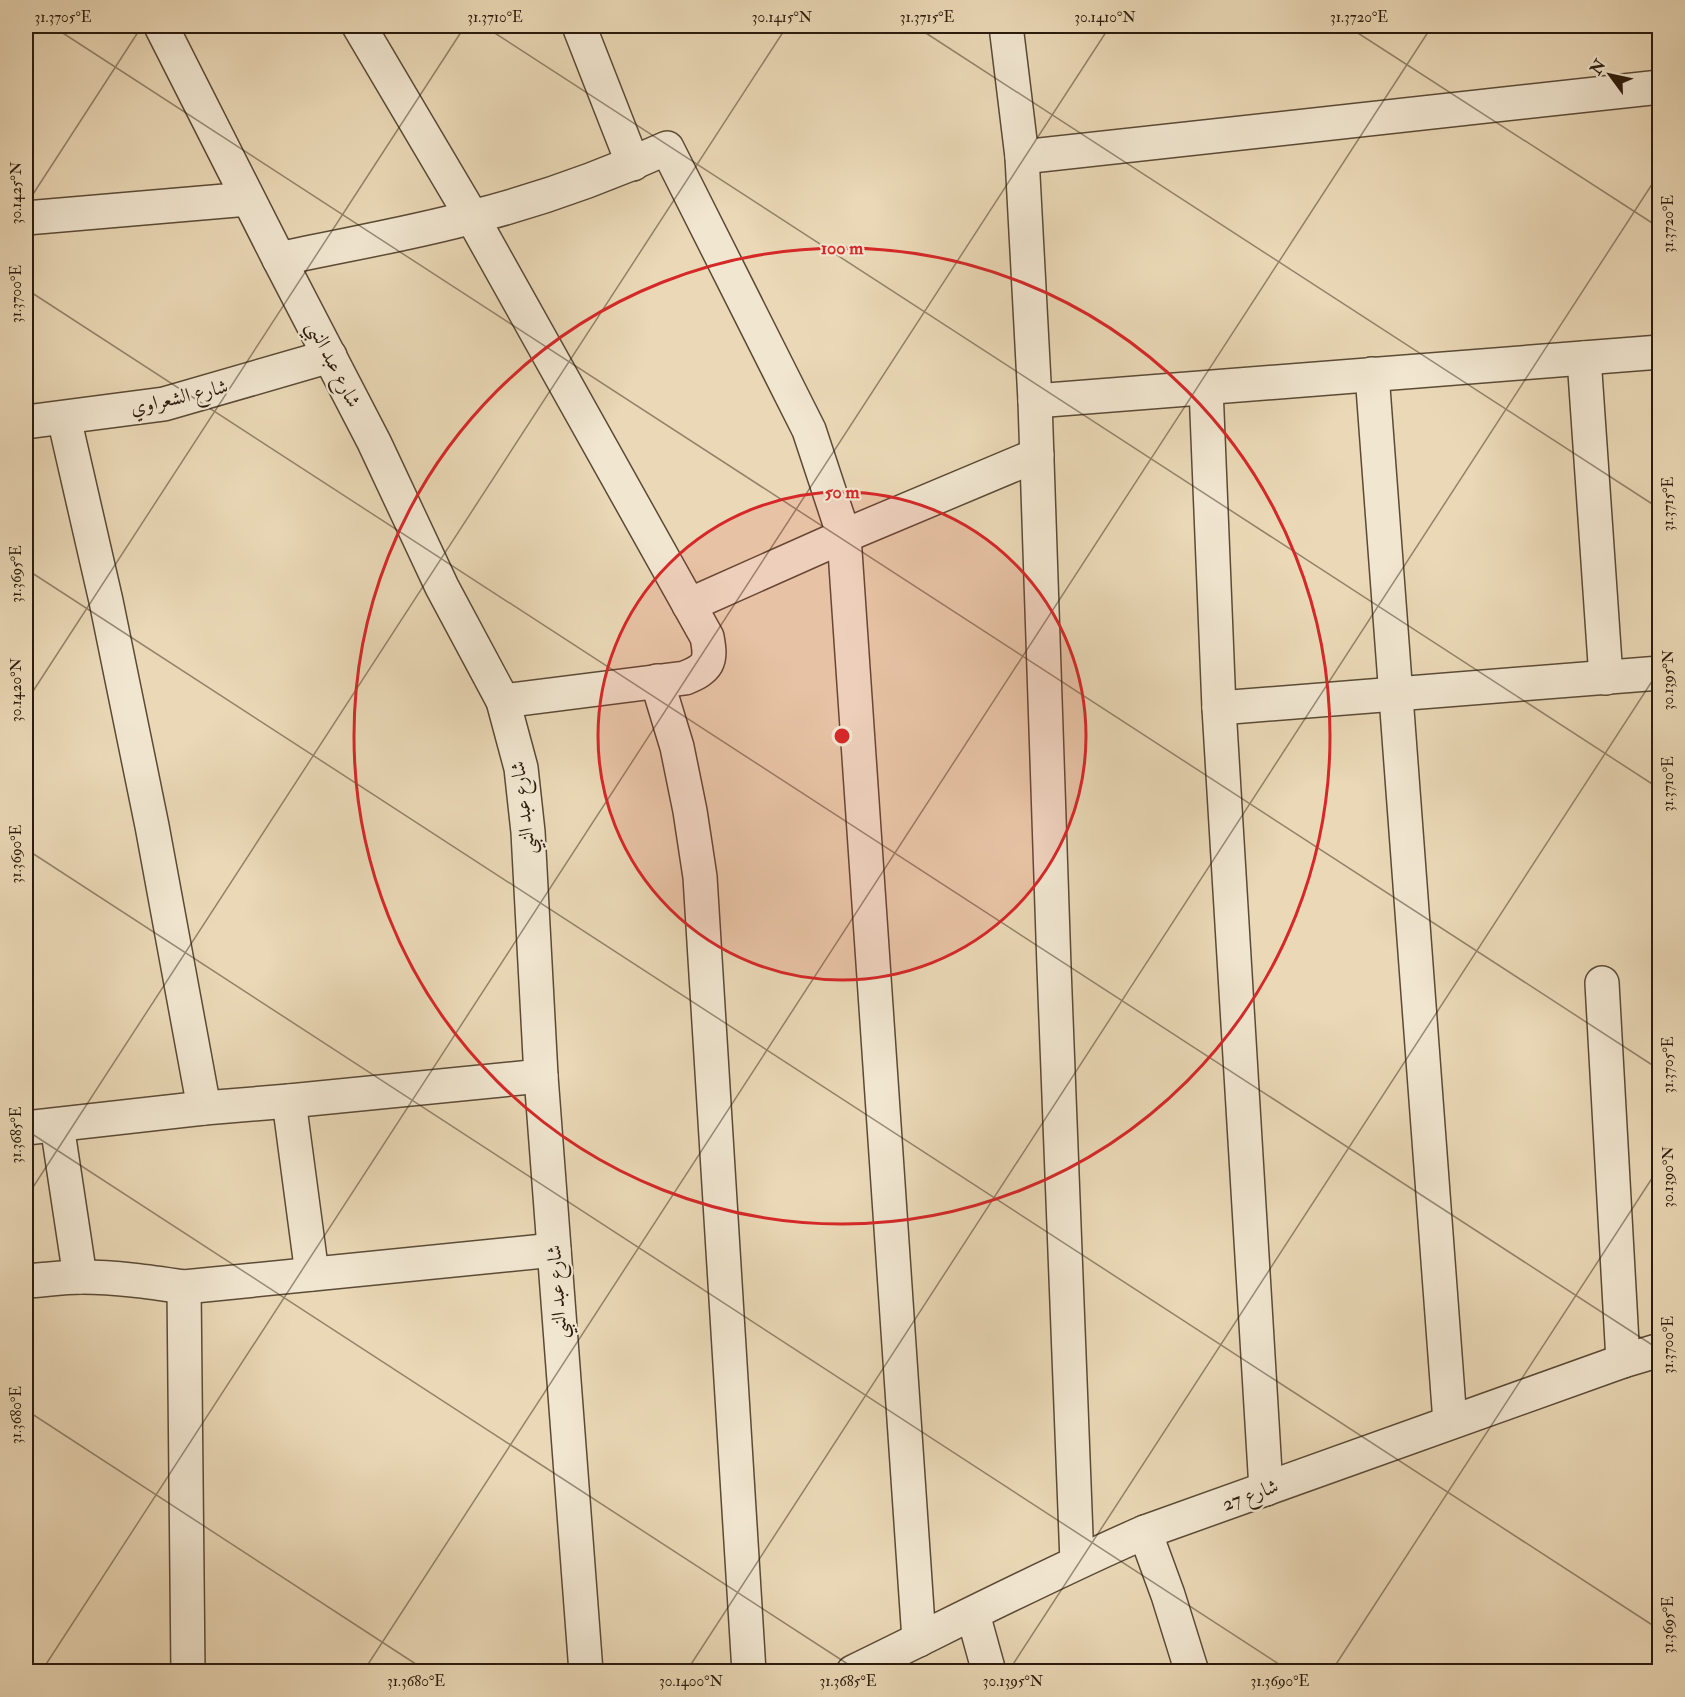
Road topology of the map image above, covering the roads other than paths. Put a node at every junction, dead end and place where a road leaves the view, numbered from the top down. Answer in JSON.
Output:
{"nodes":[{"id":1,"x":161,"y":26,"type":"edge"},
{"id":2,"x":359,"y":26,"type":"edge"},
{"id":3,"x":579,"y":26,"type":"edge"},
{"id":4,"x":1006,"y":26,"type":"edge"},
{"id":5,"x":1659,"y":87,"type":"edge"},
{"id":6,"x":1022,"y":157,"type":"junction"},
{"id":7,"x":633,"y":164,"type":"junction"},
{"id":8,"x":248,"y":199,"type":"junction"},
{"id":9,"x":472,"y":217,"type":"junction"},
{"id":10,"x":26,"y":218,"type":"edge"},
{"id":11,"x":279,"y":260,"type":"junction"},
{"id":12,"x":1659,"y":352,"type":"edge"},
{"id":13,"x":330,"y":356,"type":"junction"},
{"id":14,"x":1584,"y":358,"type":"junction"},
{"id":15,"x":1372,"y":374,"type":"junction"},
{"id":16,"x":1206,"y":388,"type":"junction"},
{"id":17,"x":1035,"y":400,"type":"junction"},
{"id":18,"x":64,"y":418,"type":"junction"},
{"id":19,"x":26,"y":422,"type":"edge"},
{"id":20,"x":1037,"y":455,"type":"junction"},
{"id":21,"x":844,"y":536,"type":"junction"},
{"id":22,"x":689,"y":605,"type":"junction"},
{"id":23,"x":1659,"y":673,"type":"edge"},
{"id":24,"x":1606,"y":678,"type":"junction"},
{"id":25,"x":657,"y":681,"type":"junction"},
{"id":26,"x":1396,"y":693,"type":"junction"},
{"id":27,"x":502,"y":701,"type":"junction"},
{"id":28,"x":1219,"y":708,"type":"junction"},
{"id":29,"x":1602,"y":983,"type":"dead end"},
{"id":30,"x":541,"y":1076,"type":"junction"},
{"id":31,"x":289,"y":1101,"type":"junction"},
{"id":32,"x":204,"y":1108,"type":"junction"},
{"id":33,"x":41,"y":1127,"type":"edge"},
{"id":34,"x":554,"y":1250,"type":"junction"},
{"id":35,"x":312,"y":1274,"type":"junction"},
{"id":36,"x":80,"y":1277,"type":"junction"},
{"id":37,"x":26,"y":1281,"type":"edge"},
{"id":38,"x":184,"y":1287,"type":"junction"},
{"id":39,"x":1659,"y":1350,"type":"edge"},
{"id":40,"x":1623,"y":1361,"type":"junction"},
{"id":41,"x":1450,"y":1422,"type":"junction"},
{"id":42,"x":1266,"y":1489,"type":"junction"},
{"id":43,"x":1144,"y":1532,"type":"junction"},
{"id":44,"x":1077,"y":1562,"type":"junction"},
{"id":45,"x":973,"y":1614,"type":"junction"},
{"id":46,"x":919,"y":1640,"type":"junction"},
{"id":47,"x":188,"y":1671,"type":"edge"},
{"id":48,"x":586,"y":1671,"type":"edge"},
{"id":49,"x":749,"y":1671,"type":"edge"},
{"id":50,"x":854,"y":1671,"type":"edge"},
{"id":51,"x":989,"y":1671,"type":"edge"},
{"id":52,"x":1192,"y":1671,"type":"edge"}],
"edges":[{"from":1,"to":8,"type":"street","name":"شارع عبد النبي"},
{"from":2,"to":9,"type":"street"},
{"from":3,"to":7,"type":"street"},
{"from":4,"to":6,"type":"street"},
{"from":5,"to":6,"type":"street"},
{"from":6,"to":17,"type":"street"},
{"from":7,"to":9,"type":"street"},
{"from":7,"to":21,"type":"street"},
{"from":8,"to":10,"type":"street"},
{"from":8,"to":11,"type":"street","name":"شارع عبد النبي"},
{"from":9,"to":11,"type":"street"},
{"from":9,"to":22,"type":"street"},
{"from":11,"to":13,"type":"street","name":"شارع عبد النبي"},
{"from":12,"to":14,"type":"street"},
{"from":13,"to":18,"type":"street","name":"شارع الشعراوي"},
{"from":13,"to":27,"type":"street","name":"شارع عبد النبي"},
{"from":14,"to":15,"type":"street"},
{"from":14,"to":24,"type":"street"},
{"from":15,"to":16,"type":"street"},
{"from":15,"to":26,"type":"street"},
{"from":16,"to":17,"type":"street"},
{"from":16,"to":28,"type":"street"},
{"from":17,"to":20,"type":"street"},
{"from":18,"to":19,"type":"street","name":"شارع الشعراوي"},
{"from":18,"to":32,"type":"street"},
{"from":20,"to":21,"type":"street"},
{"from":20,"to":44,"type":"street"},
{"from":21,"to":22,"type":"street"},
{"from":21,"to":46,"type":"street"},
{"from":22,"to":25,"type":"street"},
{"from":23,"to":24,"type":"street"},
{"from":24,"to":26,"type":"street"},
{"from":25,"to":27,"type":"street"},
{"from":25,"to":49,"type":"street"},
{"from":26,"to":28,"type":"street"},
{"from":26,"to":41,"type":"street"},
{"from":27,"to":30,"type":"street","name":"شارع عبد النبي"},
{"from":28,"to":42,"type":"street"},
{"from":29,"to":40,"type":"street"},
{"from":30,"to":31,"type":"street"},
{"from":30,"to":34,"type":"street","name":"شارع عبد النبي"},
{"from":31,"to":32,"type":"street"},
{"from":31,"to":35,"type":"street"},
{"from":32,"to":33,"type":"street"},
{"from":33,"to":36,"type":"street"},
{"from":34,"to":35,"type":"street"},
{"from":34,"to":48,"type":"street","name":"شارع عبد النبي"},
{"from":35,"to":38,"type":"street"},
{"from":36,"to":37,"type":"street"},
{"from":36,"to":38,"type":"street"},
{"from":38,"to":47,"type":"street"},
{"from":39,"to":40,"type":"street","name":"شارع 27"},
{"from":40,"to":41,"type":"street","name":"شارع 27"},
{"from":41,"to":42,"type":"street","name":"شارع 27"},
{"from":42,"to":43,"type":"street","name":"شارع 27"},
{"from":43,"to":44,"type":"street","name":"شارع 27"},
{"from":43,"to":52,"type":"street"},
{"from":44,"to":45,"type":"street","name":"شارع 27"},
{"from":45,"to":46,"type":"street","name":"شارع 27"},
{"from":45,"to":51,"type":"street"},
{"from":46,"to":50,"type":"street","name":"شارع 27"}]}
